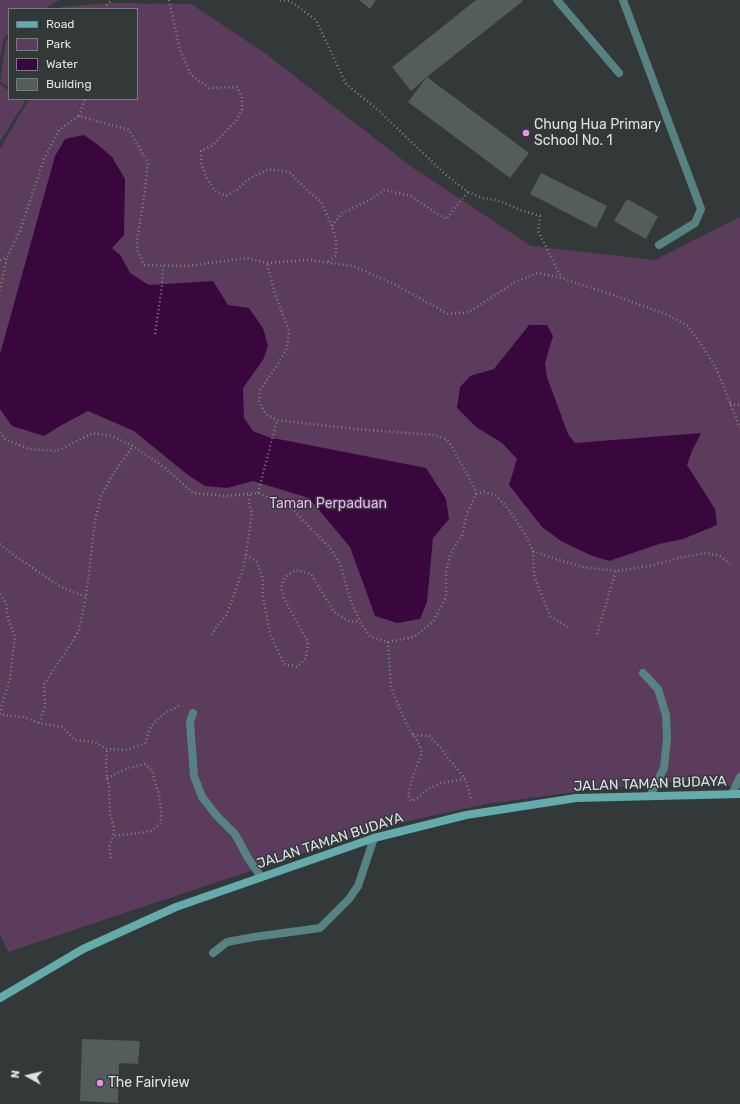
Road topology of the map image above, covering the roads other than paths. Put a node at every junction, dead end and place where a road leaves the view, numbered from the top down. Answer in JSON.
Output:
{"nodes":[{"id":1,"x":557,"y":0,"type":"edge"},
{"id":2,"x":623,"y":0,"type":"edge"},
{"id":3,"x":620,"y":73,"type":"dead end"},
{"id":4,"x":659,"y":245,"type":"dead end"},
{"id":5,"x":643,"y":674,"type":"dead end"},
{"id":6,"x":193,"y":713,"type":"dead end"},
{"id":7,"x":740,"y":777,"type":"edge"},
{"id":8,"x":736,"y":794,"type":"edge"},
{"id":9,"x":650,"y":796,"type":"junction"},
{"id":10,"x":374,"y":838,"type":"junction"},
{"id":11,"x":261,"y":877,"type":"junction"},
{"id":12,"x":212,"y":953,"type":"dead end"},
{"id":13,"x":0,"y":998,"type":"edge"}],
"edges":[{"from":1,"to":3,"type":"lane"},
{"from":2,"to":4,"type":"lane"},
{"from":5,"to":9,"type":"lane"},
{"from":6,"to":11,"type":"lane"},
{"from":7,"to":8,"type":"lane"},
{"from":8,"to":9,"type":"main road","name":"JALAN TAMAN BUDAYA"},
{"from":9,"to":10,"type":"main road","name":"JALAN TAMAN BUDAYA"},
{"from":10,"to":11,"type":"main road","name":"JALAN TAMAN BUDAYA"},
{"from":10,"to":12,"type":"lane"},
{"from":11,"to":13,"type":"main road","name":"JALAN TAMAN BUDAYA"}]}
